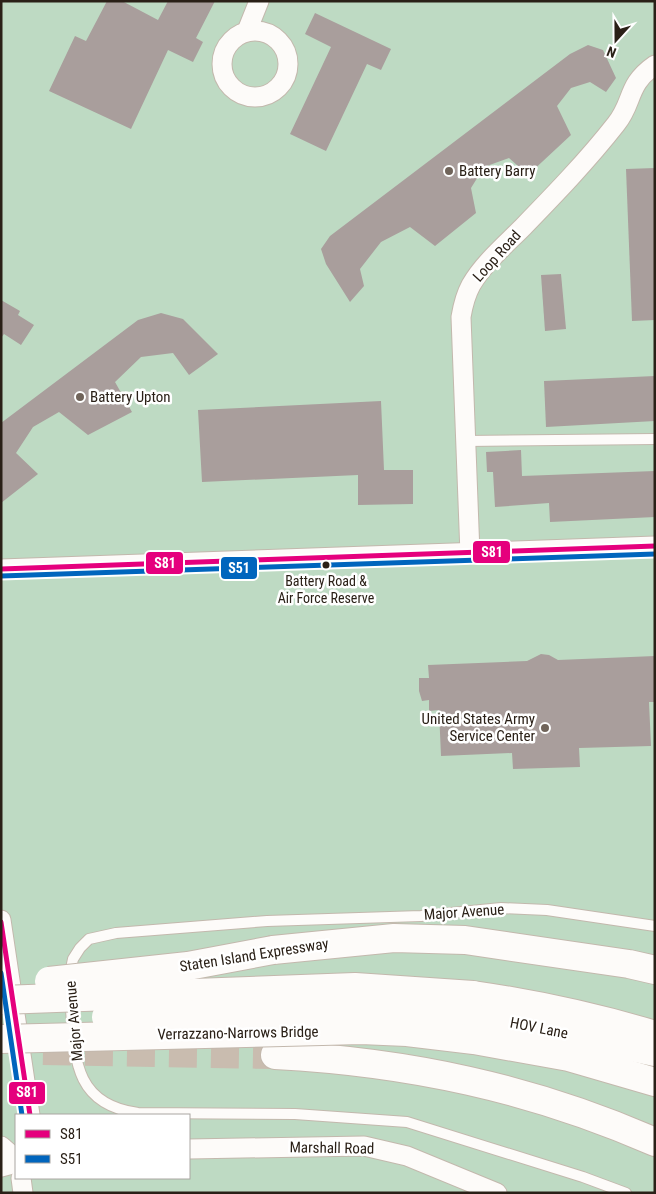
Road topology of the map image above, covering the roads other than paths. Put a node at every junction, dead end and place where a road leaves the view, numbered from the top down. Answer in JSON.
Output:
{"nodes":[{"id":1,"x":259,"y":1,"type":"edge"},
{"id":2,"x":247,"y":32,"type":"dead end"},
{"id":3,"x":655,"y":65,"type":"edge"},
{"id":4,"x":655,"y":439,"type":"edge"},
{"id":5,"x":466,"y":441,"type":"junction"},
{"id":6,"x":655,"y":546,"type":"edge"},
{"id":7,"x":470,"y":554,"type":"junction"},
{"id":8,"x":1,"y":569,"type":"edge"},
{"id":9,"x":2,"y":925,"type":"edge"},
{"id":10,"x":655,"y":926,"type":"edge"},
{"id":11,"x":655,"y":970,"type":"edge"},
{"id":12,"x":1,"y":985,"type":"edge"},
{"id":13,"x":1,"y":1000,"type":"edge"},
{"id":14,"x":474,"y":1017,"type":"junction"},
{"id":15,"x":1,"y":1021,"type":"edge"},
{"id":16,"x":655,"y":1035,"type":"edge"},
{"id":17,"x":1,"y":1038,"type":"edge"},
{"id":18,"x":603,"y":1042,"type":"junction"},
{"id":19,"x":655,"y":1052,"type":"edge"},
{"id":20,"x":275,"y":1055,"type":"tunnel mouth"},
{"id":21,"x":655,"y":1069,"type":"edge"},
{"id":22,"x":655,"y":1082,"type":"edge"},
{"id":23,"x":30,"y":1114,"type":"edge"},
{"id":24,"x":655,"y":1142,"type":"edge"},
{"id":25,"x":1,"y":1146,"type":"edge"},
{"id":26,"x":190,"y":1149,"type":"edge"},
{"id":27,"x":15,"y":1160,"type":"edge"},
{"id":28,"x":15,"y":1161,"type":"edge"},
{"id":29,"x":1,"y":1167,"type":"edge"},
{"id":30,"x":21,"y":1179,"type":"edge"},
{"id":31,"x":24,"y":1193,"type":"edge"},
{"id":32,"x":497,"y":1193,"type":"edge"},
{"id":33,"x":626,"y":1193,"type":"edge"}],
"edges":[{"from":1,"to":2,"type":"street"},
{"from":3,"to":5,"type":"street","name":"Loop Road"},
{"from":4,"to":5,"type":"lane"},
{"from":5,"to":7,"type":"street","name":"Loop Road"},
{"from":6,"to":7,"type":"street"},
{"from":7,"to":8,"type":"street"},
{"from":9,"to":23,"type":"street"},
{"from":10,"to":33,"type":"lane","name":"Major Avenue"},
{"from":11,"to":12,"type":"highway","name":"Staten Island Expressway","bridge":true},
{"from":13,"to":14,"type":"highway","name":"Staten Island Expressway","bridge":true},
{"from":14,"to":15,"type":"highway","name":"Verrazzano-Narrows Bridge","bridge":true},
{"from":14,"to":16,"type":"highway","name":"Staten Island Expressway"},
{"from":14,"to":17,"type":"highway","name":"Verrazzano-Narrows Bridge","bridge":true},
{"from":14,"to":18,"type":"highway","name":"HOV Lane"},
{"from":14,"to":22,"type":"highway","name":"Staten Island Expressway"},
{"from":18,"to":19,"type":"highway"},
{"from":18,"to":21,"type":"highway"},
{"from":20,"to":24,"type":"highway"},
{"from":25,"to":27,"type":"street"},
{"from":26,"to":32,"type":"street","name":"Marshall Road"},
{"from":28,"to":29,"type":"street"},
{"from":30,"to":31,"type":"street"}]}
